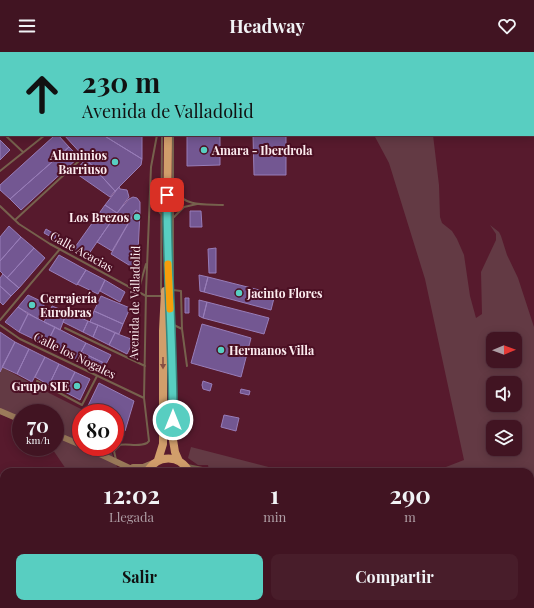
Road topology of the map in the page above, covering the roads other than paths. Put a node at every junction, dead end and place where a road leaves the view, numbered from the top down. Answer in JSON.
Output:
{"nodes":[{"id":1,"x":6,"y":136,"type":"edge"},
{"id":2,"x":43,"y":136,"type":"edge"},
{"id":3,"x":158,"y":136,"type":"edge"},
{"id":4,"x":173,"y":136,"type":"edge"},
{"id":5,"x":165,"y":138,"type":"edge"},
{"id":6,"x":23,"y":152,"type":"junction"},
{"id":7,"x":80,"y":160,"type":"dead end"},
{"id":8,"x":0,"y":171,"type":"edge"},
{"id":9,"x":162,"y":187,"type":"junction"},
{"id":10,"x":173,"y":190,"type":"junction"},
{"id":11,"x":150,"y":200,"type":"junction"},
{"id":12,"x":199,"y":204,"type":"junction"},
{"id":13,"x":223,"y":204,"type":"dead end"},
{"id":14,"x":0,"y":206,"type":"edge"},
{"id":15,"x":162,"y":215,"type":"junction"},
{"id":16,"x":173,"y":218,"type":"junction"},
{"id":17,"x":15,"y":220,"type":"junction"},
{"id":18,"x":167,"y":240,"type":"junction"},
{"id":19,"x":60,"y":249,"type":"junction"},
{"id":20,"x":147,"y":261,"type":"junction"},
{"id":21,"x":174,"y":290,"type":"junction"},
{"id":22,"x":138,"y":292,"type":"junction"},
{"id":23,"x":146,"y":296,"type":"junction"},
{"id":24,"x":161,"y":296,"type":"junction"},
{"id":25,"x":0,"y":320,"type":"edge"},
{"id":26,"x":0,"y":325,"type":"edge"},
{"id":27,"x":174,"y":325,"type":"junction"},
{"id":28,"x":65,"y":328,"type":"dead end"},
{"id":29,"x":182,"y":329,"type":"junction"},
{"id":30,"x":163,"y":342,"type":"junction"},
{"id":31,"x":172,"y":344,"type":"junction"},
{"id":32,"x":145,"y":366,"type":"junction"},
{"id":33,"x":187,"y":366,"type":"dead end"},
{"id":34,"x":97,"y":376,"type":"junction"},
{"id":35,"x":36,"y":381,"type":"dead end"},
{"id":36,"x":144,"y":398,"type":"junction"},
{"id":37,"x":0,"y":411,"type":"edge"},
{"id":38,"x":12,"y":416,"type":"edge"},
{"id":39,"x":124,"y":444,"type":"edge"},
{"id":40,"x":110,"y":456,"type":"edge"},
{"id":41,"x":156,"y":461,"type":"junction"},
{"id":42,"x":185,"y":466,"type":"edge"},
{"id":43,"x":130,"y":467,"type":"joint"},
{"id":44,"x":150,"y":468,"type":"edge"},
{"id":45,"x":196,"y":468,"type":"edge"}],
"edges":[{"from":1,"to":6,"type":"lane"},
{"from":2,"to":6,"type":"lane"},
{"from":3,"to":11,"type":"lane","name":"Avenida de Valladolid"},
{"from":4,"to":10,"type":"lane"},
{"from":5,"to":9,"type":"lane"},
{"from":5,"to":18,"type":"highway"},
{"from":6,"to":8,"type":"lane"},
{"from":7,"to":17,"type":"lane"},
{"from":9,"to":11,"type":"lane"},
{"from":9,"to":15,"type":"lane"},
{"from":10,"to":12,"type":"lane"},
{"from":10,"to":16,"type":"lane"},
{"from":11,"to":15,"type":"lane"},
{"from":11,"to":20,"type":"lane","name":"Avenida de Valladolid"},
{"from":12,"to":13,"type":"lane"},
{"from":12,"to":16,"type":"lane"},
{"from":14,"to":17,"type":"lane","name":"Calle Acacias"},
{"from":15,"to":24,"type":"lane"},
{"from":16,"to":21,"type":"lane"},
{"from":17,"to":19,"type":"lane","name":"Calle Acacias"},
{"from":18,"to":30,"type":"highway"},
{"from":18,"to":31,"type":"highway"},
{"from":19,"to":22,"type":"lane","name":"Calle Acacias"},
{"from":19,"to":25,"type":"lane"},
{"from":20,"to":22,"type":"lane"},
{"from":20,"to":23,"type":"lane","name":"Avenida de Valladolid"},
{"from":21,"to":27,"type":"lane"},
{"from":21,"to":29,"type":"lane"},
{"from":22,"to":23,"type":"lane","name":"Calle Acacias"},
{"from":23,"to":24,"type":"lane","name":"Calle Acacias"},
{"from":23,"to":32,"type":"lane","name":"Avenida de Valladolid"},
{"from":24,"to":30,"type":"lane"},
{"from":26,"to":34,"type":"lane","name":"Calle los Nogales"},
{"from":27,"to":29,"type":"lane"},
{"from":27,"to":31,"type":"lane"},
{"from":28,"to":32,"type":"lane"},
{"from":29,"to":33,"type":"lane"},
{"from":30,"to":41,"type":"highway","one_way":true},
{"from":31,"to":42,"type":"highway"},
{"from":32,"to":36,"type":"lane","name":"Avenida de Valladolid"},
{"from":34,"to":35,"type":"lane"},
{"from":34,"to":36,"type":"lane","name":"Calle los Nogales"},
{"from":36,"to":39,"type":"lane","name":"Avenida de Valladolid"},
{"from":37,"to":38,"type":"street"},
{"from":40,"to":43,"type":"street"},
{"from":41,"to":42,"type":"highway"},
{"from":41,"to":43,"type":"street"},
{"from":41,"to":44,"type":"highway"},
{"from":42,"to":45,"type":"street"}]}
